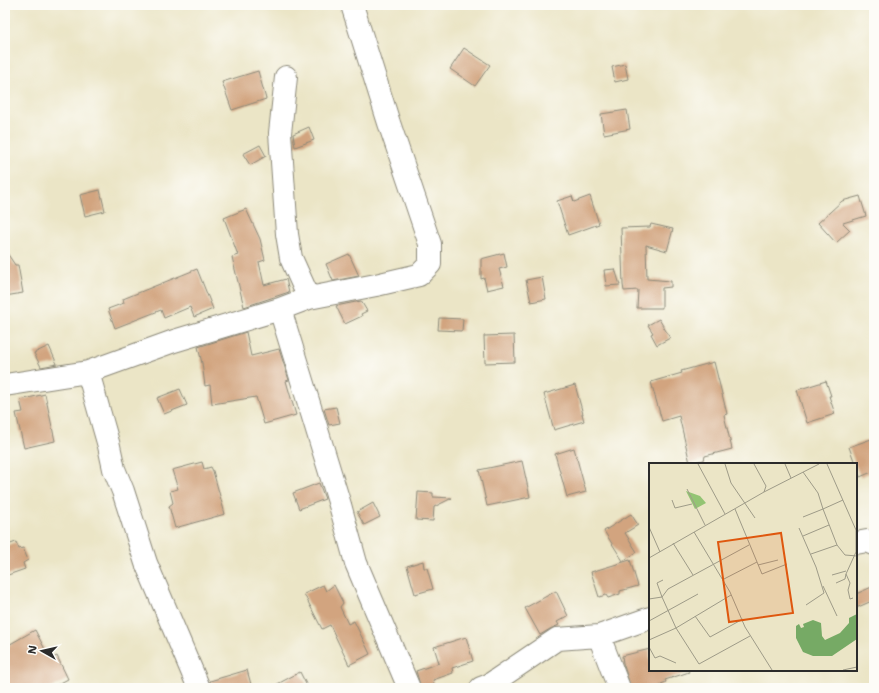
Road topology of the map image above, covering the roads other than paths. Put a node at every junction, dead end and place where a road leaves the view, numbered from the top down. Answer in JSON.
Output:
{"nodes":[{"id":1,"x":352,"y":5,"type":"edge"},
{"id":2,"x":286,"y":77,"type":"dead end"},
{"id":3,"x":309,"y":298,"type":"junction"},
{"id":4,"x":280,"y":309,"type":"junction"},
{"id":5,"x":88,"y":372,"type":"junction"},
{"id":6,"x":5,"y":385,"type":"edge"},
{"id":7,"x":649,"y":618,"type":"edge"},
{"id":8,"x":599,"y":636,"type":"junction"},
{"id":9,"x":199,"y":688,"type":"edge"},
{"id":10,"x":409,"y":688,"type":"edge"},
{"id":11,"x":481,"y":688,"type":"edge"},
{"id":12,"x":619,"y":688,"type":"edge"}],
"edges":[{"from":1,"to":3,"type":"street"},
{"from":2,"to":3,"type":"street"},
{"from":3,"to":4,"type":"street"},
{"from":4,"to":5,"type":"street"},
{"from":4,"to":10,"type":"street"},
{"from":5,"to":6,"type":"street"},
{"from":5,"to":9,"type":"street"},
{"from":7,"to":8,"type":"street"},
{"from":8,"to":11,"type":"street"},
{"from":8,"to":12,"type":"street"}]}
